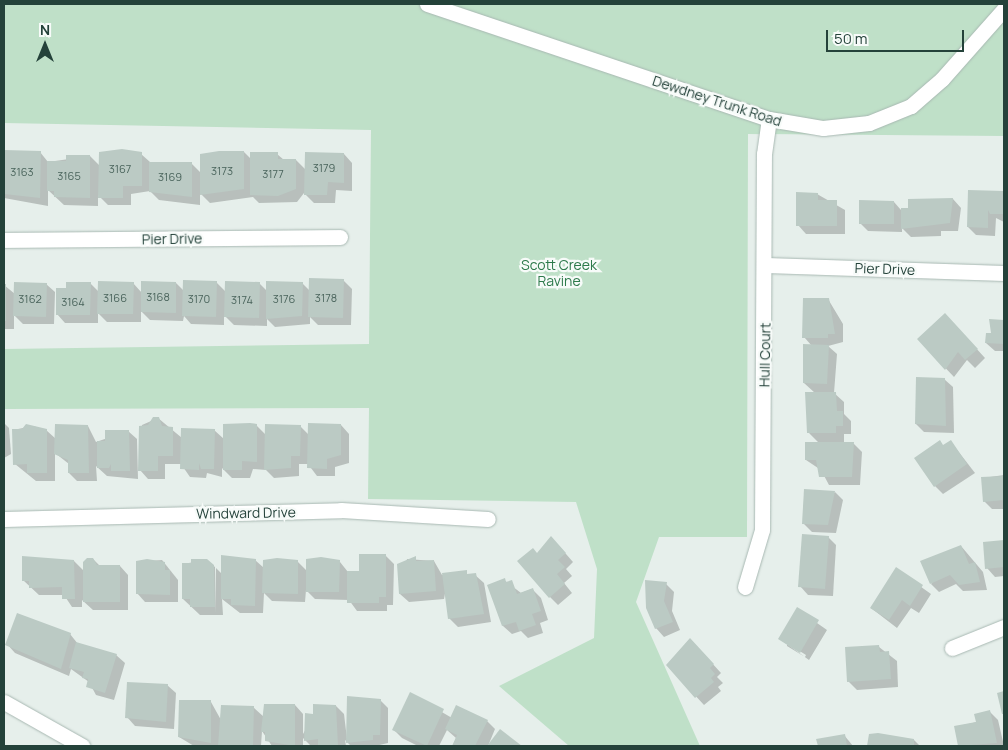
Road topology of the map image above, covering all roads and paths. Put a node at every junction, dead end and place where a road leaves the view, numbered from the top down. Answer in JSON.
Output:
{"nodes":[{"id":1,"x":427,"y":4,"type":"edge"},
{"id":2,"x":1004,"y":9,"type":"edge"},
{"id":3,"x":769,"y":120,"type":"junction"},
{"id":4,"x":340,"y":237,"type":"dead end"},
{"id":5,"x":4,"y":240,"type":"edge"},
{"id":6,"x":766,"y":265,"type":"junction"},
{"id":7,"x":1004,"y":272,"type":"edge"},
{"id":8,"x":4,"y":519,"type":"edge"},
{"id":9,"x":488,"y":519,"type":"dead end"},
{"id":10,"x":745,"y":587,"type":"dead end"},
{"id":11,"x":1004,"y":627,"type":"edge"},
{"id":12,"x":952,"y":648,"type":"dead end"},
{"id":13,"x":4,"y":702,"type":"edge"},
{"id":14,"x":82,"y":746,"type":"edge"}],
"edges":[{"from":1,"to":3,"type":"street","name":"Dewdney Trunk Road"},
{"from":2,"to":3,"type":"street","name":"Dewdney Trunk Road"},
{"from":3,"to":6,"type":"street","name":"Hull Court"},
{"from":4,"to":5,"type":"street","name":"Pier Drive"},
{"from":6,"to":7,"type":"street","name":"Pier Drive"},
{"from":6,"to":10,"type":"street","name":"Hull Court"},
{"from":8,"to":9,"type":"street","name":"Windward Drive"},
{"from":11,"to":12,"type":"street"},
{"from":13,"to":14,"type":"street"}]}
